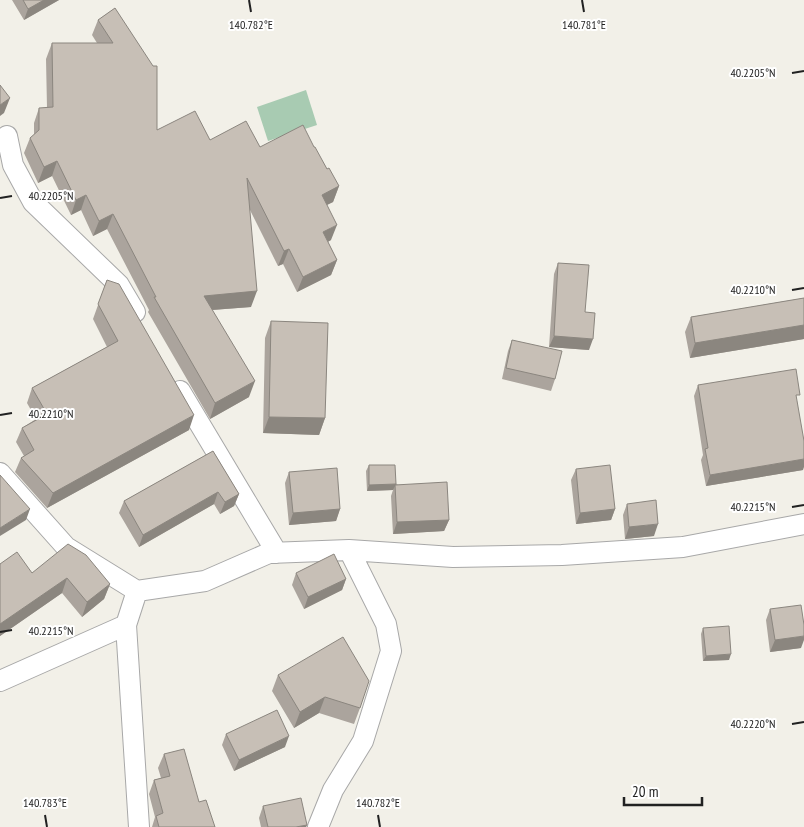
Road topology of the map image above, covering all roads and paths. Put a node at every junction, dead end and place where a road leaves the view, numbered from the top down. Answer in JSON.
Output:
{"nodes":[{"id":1,"x":7,"y":136,"type":"dead end"},
{"id":2,"x":143,"y":326,"type":"edge"},
{"id":3,"x":172,"y":376,"type":"edge"},
{"id":4,"x":0,"y":473,"type":"edge"},
{"id":5,"x":804,"y":524,"type":"edge"},
{"id":6,"x":349,"y":550,"type":"junction"},
{"id":7,"x":277,"y":553,"type":"junction"},
{"id":8,"x":137,"y":591,"type":"junction"},
{"id":9,"x":126,"y":625,"type":"junction"},
{"id":10,"x":0,"y":681,"type":"edge"},
{"id":11,"x":139,"y":827,"type":"edge"},
{"id":12,"x":318,"y":827,"type":"edge"}],
"edges":[{"from":1,"to":2,"type":"street"},
{"from":3,"to":7,"type":"street"},
{"from":4,"to":8,"type":"street"},
{"from":5,"to":6,"type":"street"},
{"from":6,"to":7,"type":"street"},
{"from":6,"to":12,"type":"street"},
{"from":7,"to":8,"type":"street"},
{"from":8,"to":9,"type":"street"},
{"from":9,"to":10,"type":"street"},
{"from":9,"to":11,"type":"street"}]}
